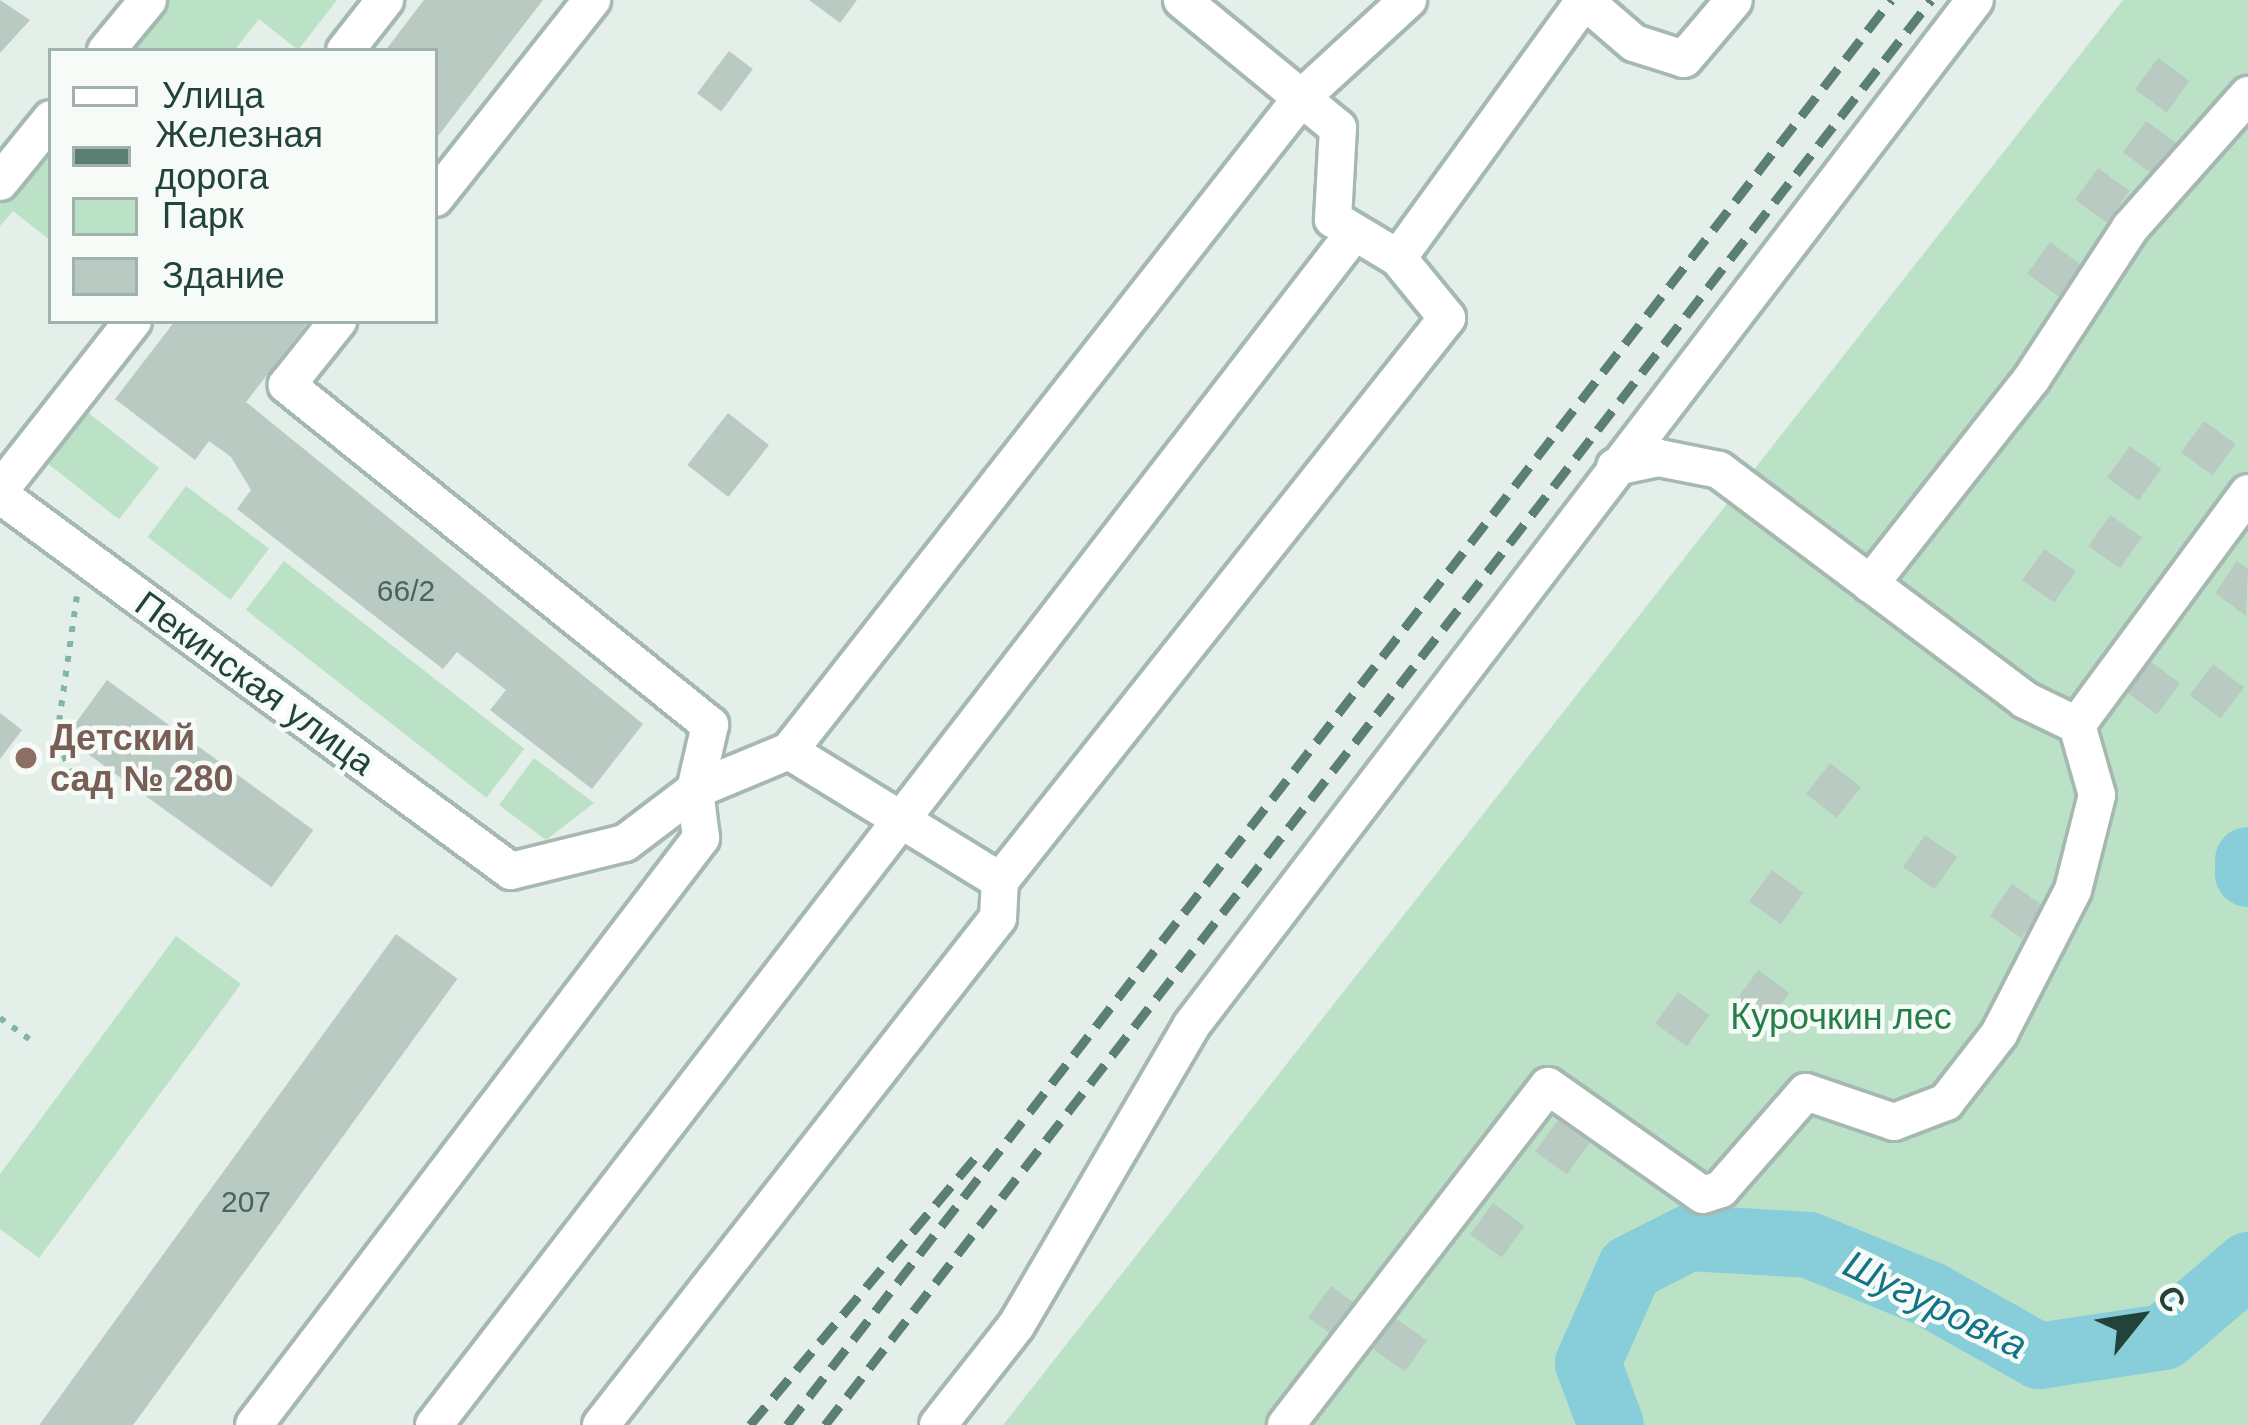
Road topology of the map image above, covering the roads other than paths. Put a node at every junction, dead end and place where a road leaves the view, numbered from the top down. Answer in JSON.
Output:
{"nodes":[{"id":1,"x":148,"y":0,"type":"edge"},
{"id":2,"x":386,"y":0,"type":"edge"},
{"id":3,"x":592,"y":0,"type":"edge"},
{"id":4,"x":1182,"y":0,"type":"edge"},
{"id":5,"x":1408,"y":0,"type":"edge"},
{"id":6,"x":1585,"y":0,"type":"edge"},
{"id":7,"x":1734,"y":0,"type":"edge"},
{"id":8,"x":1975,"y":0,"type":"edge"},
{"id":9,"x":108,"y":48,"type":"edge"},
{"id":10,"x":347,"y":48,"type":"edge"},
{"id":11,"x":2248,"y":94,"type":"edge"},
{"id":12,"x":1302,"y":97,"type":"junction"},
{"id":13,"x":48,"y":123,"type":"edge"},
{"id":14,"x":0,"y":182,"type":"edge"},
{"id":15,"x":438,"y":194,"type":"edge"},
{"id":16,"x":1350,"y":238,"type":"junction"},
{"id":17,"x":1398,"y":258,"type":"junction"},
{"id":18,"x":131,"y":324,"type":"edge"},
{"id":19,"x":336,"y":324,"type":"edge"},
{"id":20,"x":1615,"y":467,"type":"junction"},
{"id":21,"x":0,"y":492,"type":"edge"},
{"id":22,"x":2248,"y":493,"type":"edge"},
{"id":23,"x":1870,"y":584,"type":"junction"},
{"id":24,"x":2078,"y":725,"type":"junction"},
{"id":25,"x":789,"y":751,"type":"junction"},
{"id":26,"x":695,"y":790,"type":"junction"},
{"id":27,"x":894,"y":817,"type":"junction"},
{"id":28,"x":1000,"y":881,"type":"junction"},
{"id":29,"x":254,"y":1425,"type":"edge"},
{"id":30,"x":434,"y":1425,"type":"edge"},
{"id":31,"x":601,"y":1425,"type":"edge"},
{"id":32,"x":938,"y":1425,"type":"edge"},
{"id":33,"x":1286,"y":1425,"type":"edge"}],
"edges":[{"from":1,"to":9,"type":"street"},
{"from":2,"to":10,"type":"street"},
{"from":3,"to":15,"type":"street"},
{"from":4,"to":12,"type":"street"},
{"from":5,"to":12,"type":"street"},
{"from":6,"to":7,"type":"street"},
{"from":6,"to":17,"type":"street"},
{"from":8,"to":20,"type":"street"},
{"from":11,"to":23,"type":"street"},
{"from":12,"to":16,"type":"street"},
{"from":12,"to":25,"type":"street"},
{"from":13,"to":14,"type":"street"},
{"from":16,"to":17,"type":"street"},
{"from":16,"to":27,"type":"street"},
{"from":17,"to":28,"type":"street"},
{"from":18,"to":21,"type":"street"},
{"from":19,"to":26,"type":"street"},
{"from":20,"to":23,"type":"street"},
{"from":20,"to":32,"type":"street"},
{"from":21,"to":26,"type":"street","name":"Пекинская улица"},
{"from":22,"to":24,"type":"street"},
{"from":23,"to":24,"type":"street"},
{"from":24,"to":33,"type":"street"},
{"from":25,"to":26,"type":"street"},
{"from":25,"to":27,"type":"street"},
{"from":26,"to":29,"type":"street"},
{"from":27,"to":28,"type":"street"},
{"from":27,"to":30,"type":"street"},
{"from":28,"to":31,"type":"street"}]}
